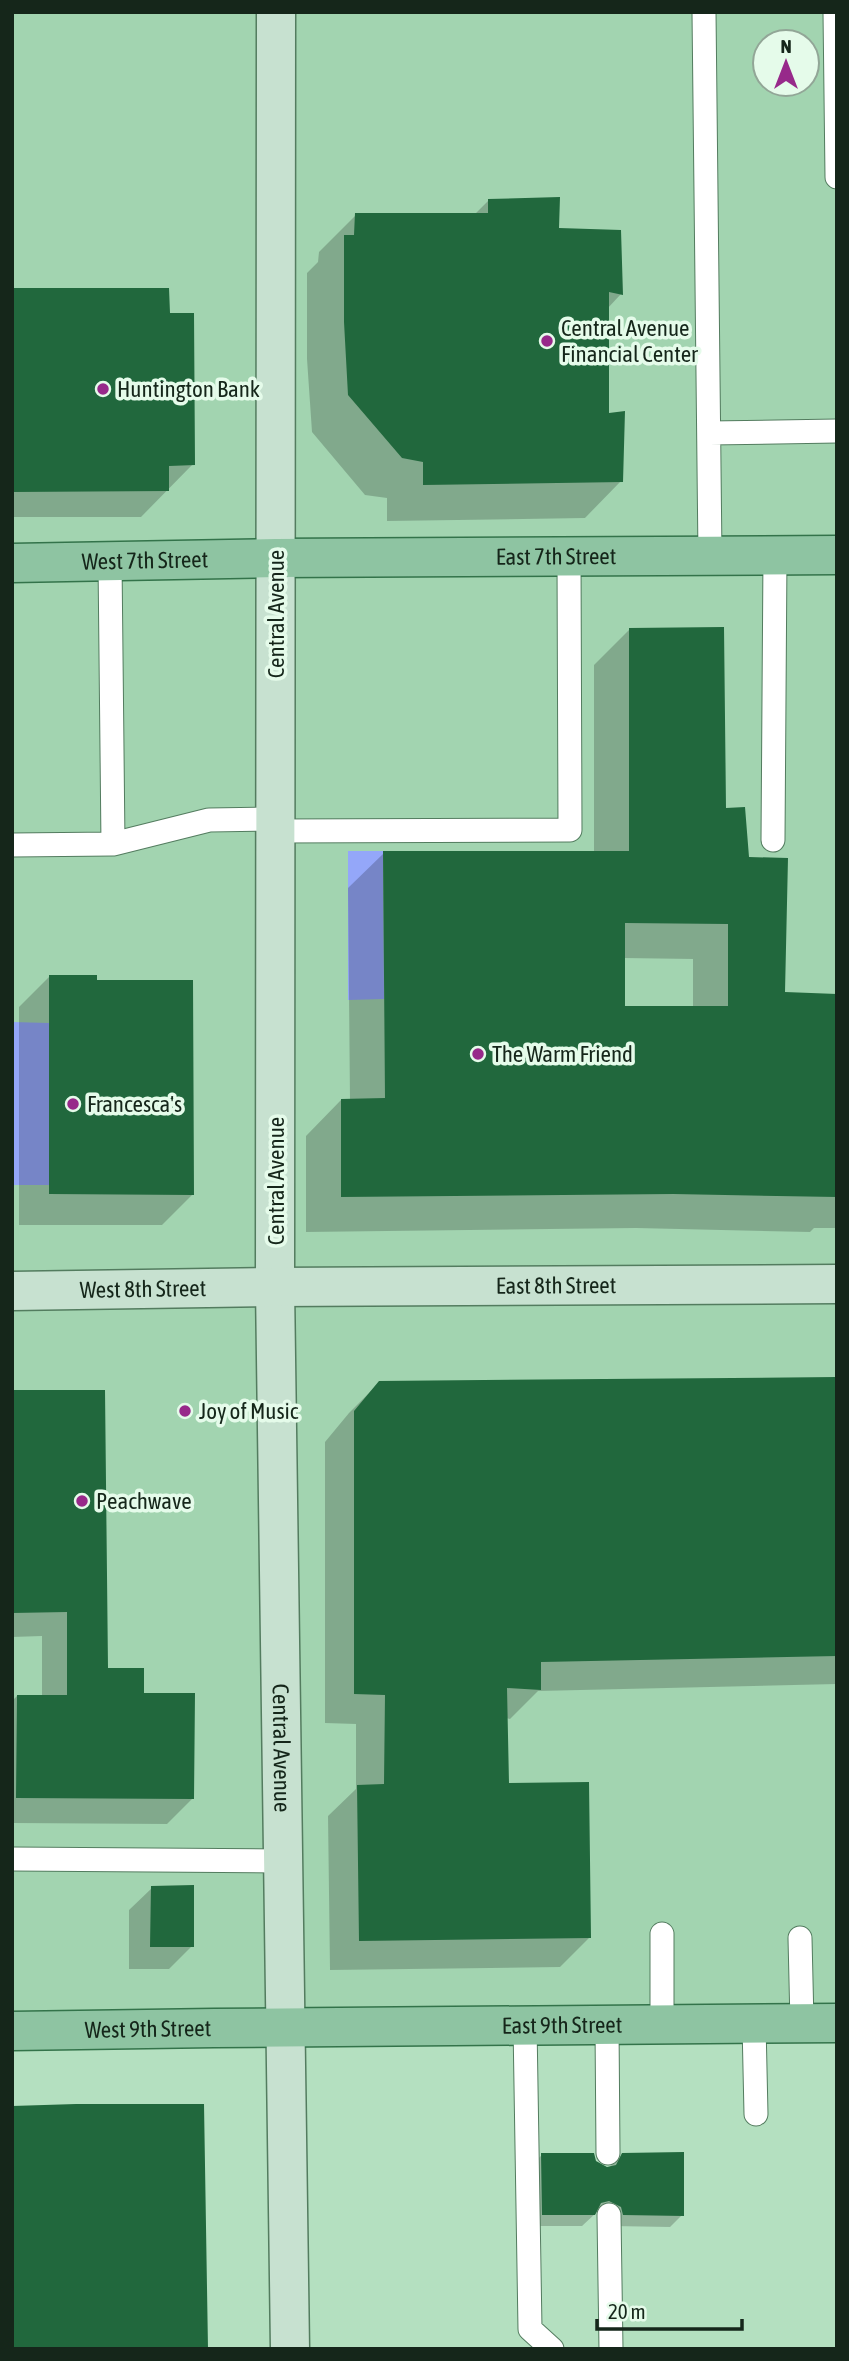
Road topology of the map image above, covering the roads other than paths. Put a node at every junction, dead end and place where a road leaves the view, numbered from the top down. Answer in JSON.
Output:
{"nodes":[{"id":1,"x":276,"y":12,"type":"edge"},
{"id":2,"x":704,"y":12,"type":"edge"},
{"id":3,"x":835,"y":12,"type":"edge"},
{"id":4,"x":837,"y":177,"type":"edge"},
{"id":5,"x":837,"y":431,"type":"edge"},
{"id":6,"x":709,"y":433,"type":"junction"},
{"id":7,"x":775,"y":555,"type":"junction"},
{"id":8,"x":837,"y":555,"type":"edge"},
{"id":9,"x":569,"y":556,"type":"junction"},
{"id":10,"x":710,"y":556,"type":"junction"},
{"id":11,"x":276,"y":558,"type":"junction"},
{"id":12,"x":110,"y":561,"type":"junction"},
{"id":13,"x":12,"y":563,"type":"edge"},
{"id":14,"x":276,"y":825,"type":"junction"},
{"id":15,"x":773,"y":840,"type":"dead end"},
{"id":16,"x":113,"y":844,"type":"junction"},
{"id":17,"x":12,"y":845,"type":"edge"},
{"id":18,"x":837,"y":1284,"type":"edge"},
{"id":19,"x":275,"y":1287,"type":"junction"},
{"id":20,"x":12,"y":1291,"type":"edge"},
{"id":21,"x":12,"y":1859,"type":"edge"},
{"id":22,"x":284,"y":1861,"type":"junction"},
{"id":23,"x":662,"y":1934,"type":"dead end"},
{"id":24,"x":800,"y":1938,"type":"dead end"},
{"id":25,"x":819,"y":2023,"type":"edge"},
{"id":26,"x":662,"y":2024,"type":"junction"},
{"id":27,"x":754,"y":2024,"type":"junction"},
{"id":28,"x":525,"y":2025,"type":"junction"},
{"id":29,"x":607,"y":2025,"type":"junction"},
{"id":30,"x":286,"y":2028,"type":"junction"},
{"id":31,"x":12,"y":2031,"type":"edge"},
{"id":32,"x":756,"y":2114,"type":"dead end"},
{"id":33,"x":608,"y":2153,"type":"dead end"},
{"id":34,"x":609,"y":2215,"type":"dead end"},
{"id":35,"x":290,"y":2349,"type":"edge"},
{"id":36,"x":552,"y":2349,"type":"edge"},
{"id":37,"x":611,"y":2349,"type":"edge"}],
"edges":[{"from":1,"to":11,"type":"street","name":"Central Avenue"},
{"from":2,"to":6,"type":"lane"},
{"from":3,"to":4,"type":"lane"},
{"from":5,"to":6,"type":"lane"},
{"from":6,"to":10,"type":"lane"},
{"from":7,"to":8,"type":"main road","name":"East 7th Street"},
{"from":7,"to":10,"type":"main road","name":"East 7th Street"},
{"from":7,"to":15,"type":"lane"},
{"from":9,"to":10,"type":"main road","name":"East 7th Street"},
{"from":9,"to":11,"type":"main road","name":"East 7th Street"},
{"from":9,"to":14,"type":"lane"},
{"from":11,"to":12,"type":"main road","name":"West 7th Street"},
{"from":11,"to":14,"type":"street","name":"Central Avenue"},
{"from":12,"to":13,"type":"main road","name":"West 7th Street"},
{"from":12,"to":16,"type":"lane"},
{"from":14,"to":16,"type":"lane"},
{"from":14,"to":19,"type":"street","name":"Central Avenue"},
{"from":16,"to":17,"type":"lane"},
{"from":18,"to":19,"type":"street","name":"East 8th Street"},
{"from":19,"to":20,"type":"street","name":"West 8th Street"},
{"from":19,"to":22,"type":"street","name":"Central Avenue"},
{"from":21,"to":22,"type":"lane"},
{"from":22,"to":30,"type":"street","name":"Central Avenue"},
{"from":23,"to":26,"type":"lane"},
{"from":24,"to":25,"type":"lane"},
{"from":25,"to":27,"type":"main road","name":"East 9th Street"},
{"from":26,"to":27,"type":"main road","name":"East 9th Street"},
{"from":26,"to":29,"type":"main road","name":"East 9th Street"},
{"from":27,"to":32,"type":"lane"},
{"from":28,"to":29,"type":"main road","name":"East 9th Street"},
{"from":28,"to":30,"type":"main road","name":"East 9th Street"},
{"from":28,"to":36,"type":"lane"},
{"from":29,"to":33,"type":"lane"},
{"from":30,"to":31,"type":"main road","name":"West 9th Street"},
{"from":30,"to":35,"type":"street","name":"Central Avenue"},
{"from":34,"to":37,"type":"lane"}]}
